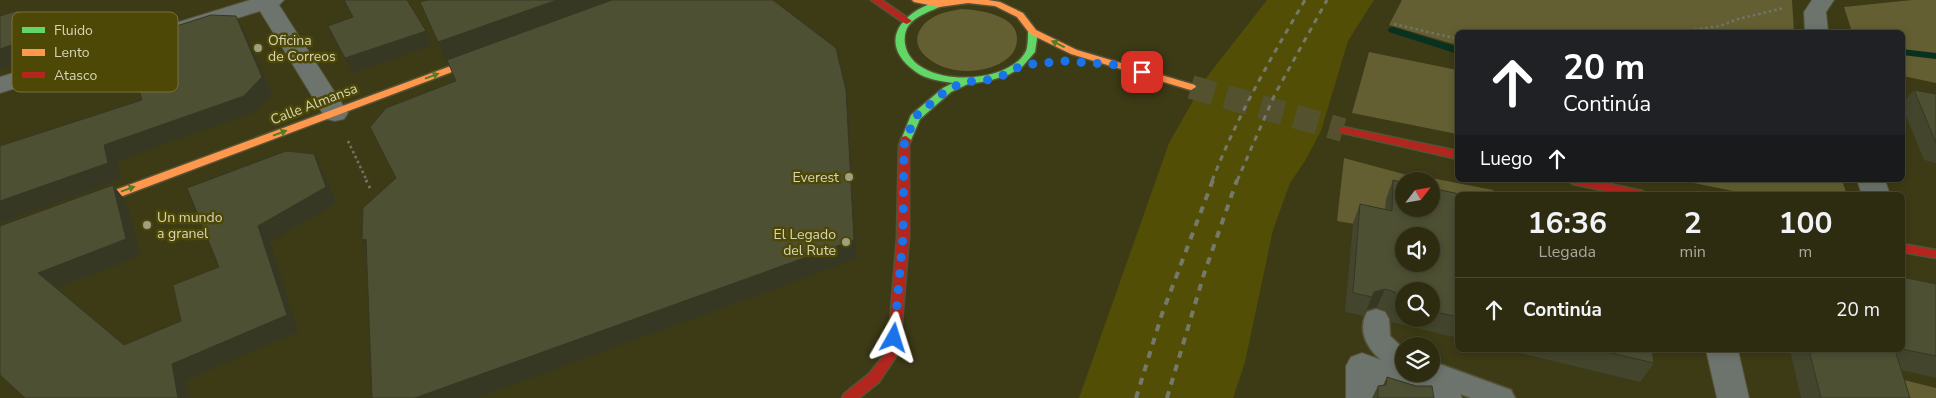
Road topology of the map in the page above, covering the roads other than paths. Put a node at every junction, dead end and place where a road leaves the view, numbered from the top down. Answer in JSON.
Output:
{"nodes":[{"id":1,"x":876,"y":0,"type":"edge"},
{"id":2,"x":917,"y":0,"type":"edge"},
{"id":3,"x":267,"y":1,"type":"edge"},
{"id":4,"x":939,"y":4,"type":"junction"},
{"id":5,"x":907,"y":21,"type":"junction"},
{"id":6,"x":178,"y":29,"type":"edge"},
{"id":7,"x":1033,"y":32,"type":"junction"},
{"id":8,"x":501,"y":51,"type":"edge"},
{"id":9,"x":1065,"y":61,"type":"dead end"},
{"id":10,"x":1039,"y":63,"type":"dead end"},
{"id":11,"x":1022,"y":65,"type":"junction"},
{"id":12,"x":1118,"y":65,"type":"junction"},
{"id":13,"x":915,"y":67,"type":"junction"},
{"id":14,"x":12,"y":81,"type":"edge"},
{"id":15,"x":913,"y":81,"type":"dead end"},
{"id":16,"x":964,"y":82,"type":"junction"},
{"id":17,"x":0,"y":85,"type":"edge"},
{"id":18,"x":1191,"y":87,"type":"tunnel mouth"},
{"id":19,"x":335,"y":113,"type":"junction"},
{"id":20,"x":1343,"y":130,"type":"tunnel mouth"},
{"id":21,"x":1455,"y":154,"type":"edge"},
{"id":22,"x":1582,"y":182,"type":"edge"},
{"id":23,"x":1628,"y":192,"type":"edge"},
{"id":24,"x":74,"y":209,"type":"edge"},
{"id":25,"x":1905,"y":249,"type":"edge"},
{"id":26,"x":1936,"y":254,"type":"edge"},
{"id":27,"x":1376,"y":319,"type":"dead end"},
{"id":28,"x":1722,"y":352,"type":"edge"},
{"id":29,"x":1395,"y":355,"type":"edge"},
{"id":30,"x":1440,"y":375,"type":"edge"},
{"id":31,"x":849,"y":398,"type":"edge"},
{"id":32,"x":1362,"y":398,"type":"edge"},
{"id":33,"x":1446,"y":398,"type":"edge"},
{"id":34,"x":1502,"y":398,"type":"edge"},
{"id":35,"x":1733,"y":398,"type":"edge"}],
"edges":[{"from":1,"to":5,"type":"main road"},
{"from":2,"to":4,"type":"main road"},
{"from":3,"to":6,"type":"street"},
{"from":3,"to":19,"type":"street"},
{"from":4,"to":5,"type":"main road"},
{"from":4,"to":7,"type":"main road"},
{"from":5,"to":13,"type":"main road"},
{"from":7,"to":11,"type":"main road"},
{"from":12,"to":7,"type":"main road","one_way":true},
{"from":19,"to":8,"type":"main road","name":"Calle Almansa","one_way":true},
{"from":9,"to":12,"type":"main road"},
{"from":10,"to":11,"type":"main road"},
{"from":11,"to":16,"type":"main road"},
{"from":12,"to":18,"type":"main road"},
{"from":13,"to":15,"type":"main road"},
{"from":13,"to":16,"type":"main road"},
{"from":14,"to":17,"type":"street"},
{"from":16,"to":31,"type":"main road"},
{"from":24,"to":19,"type":"main road","name":"Calle Almansa","one_way":true},
{"from":20,"to":21,"type":"main road"},
{"from":22,"to":23,"type":"main road"},
{"from":25,"to":26,"type":"main road"},
{"from":27,"to":29,"type":"lane"},
{"from":28,"to":35,"type":"street"},
{"from":30,"to":34,"type":"lane"},
{"from":32,"to":33,"type":"street"}]}
